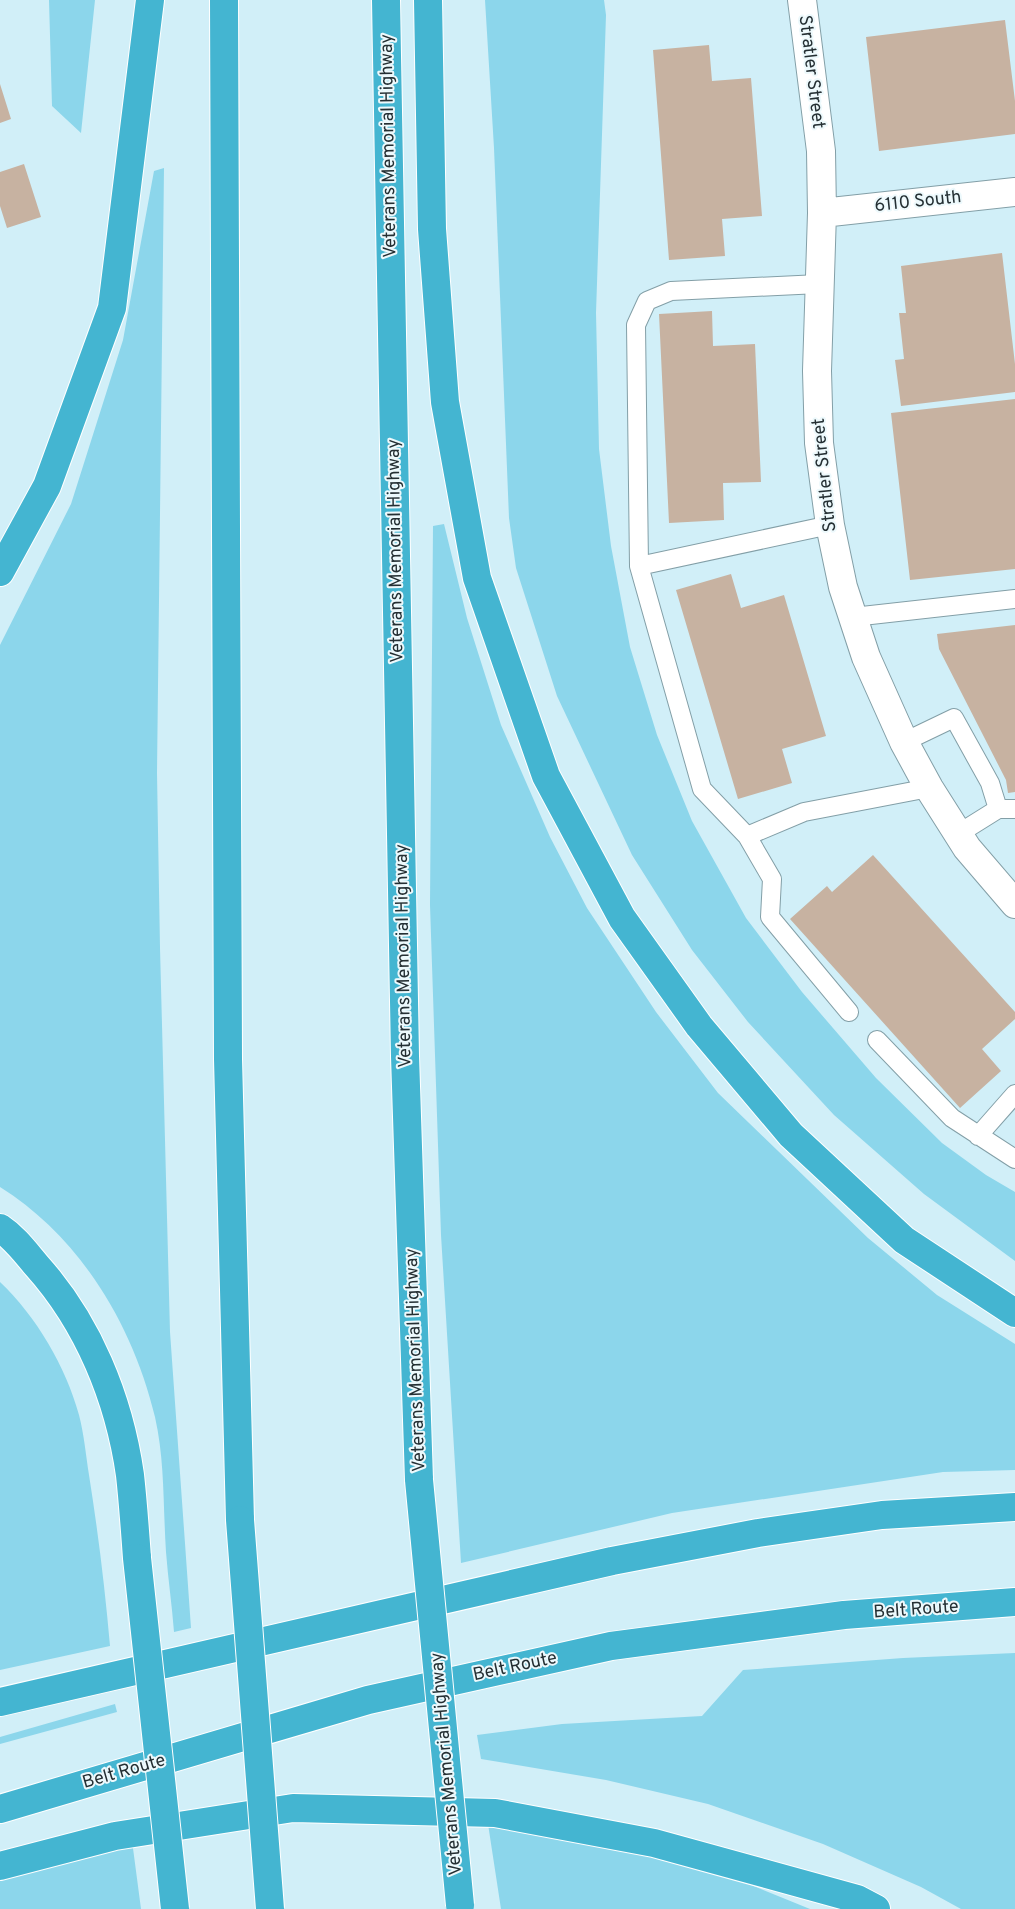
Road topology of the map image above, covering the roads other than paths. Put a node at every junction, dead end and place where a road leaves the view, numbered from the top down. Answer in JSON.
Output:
{"nodes":[{"id":1,"x":150,"y":0,"type":"edge"},
{"id":2,"x":224,"y":0,"type":"edge"},
{"id":3,"x":386,"y":0,"type":"edge"},
{"id":4,"x":428,"y":0,"type":"edge"},
{"id":5,"x":802,"y":0,"type":"edge"},
{"id":6,"x":1015,"y":192,"type":"edge"},
{"id":7,"x":822,"y":213,"type":"junction"},
{"id":8,"x":819,"y":284,"type":"junction"},
{"id":9,"x":46,"y":486,"type":"junction"},
{"id":10,"x":830,"y":525,"type":"junction"},
{"id":11,"x":0,"y":553,"type":"edge"},
{"id":12,"x":639,"y":566,"type":"junction"},
{"id":13,"x":0,"y":572,"type":"edge"},
{"id":14,"x":1015,"y":598,"type":"edge"},
{"id":15,"x":853,"y":617,"type":"junction"},
{"id":16,"x":904,"y":742,"type":"junction"},
{"id":17,"x":929,"y":788,"type":"junction"},
{"id":18,"x":1007,"y":809,"type":"edge"},
{"id":19,"x":958,"y":834,"type":"junction"},
{"id":20,"x":747,"y":836,"type":"junction"},
{"id":21,"x":1015,"y":904,"type":"edge"},
{"id":22,"x":849,"y":1012,"type":"dead end"},
{"id":23,"x":878,"y":1040,"type":"dead end"},
{"id":24,"x":1015,"y":1094,"type":"edge"},
{"id":25,"x":978,"y":1136,"type":"junction"},
{"id":26,"x":1015,"y":1159,"type":"edge"},
{"id":27,"x":0,"y":1228,"type":"edge"},
{"id":28,"x":1015,"y":1313,"type":"edge"},
{"id":29,"x":1015,"y":1507,"type":"edge"},
{"id":30,"x":1015,"y":1602,"type":"edge"},
{"id":31,"x":0,"y":1702,"type":"edge"},
{"id":32,"x":0,"y":1808,"type":"edge"},
{"id":33,"x":0,"y":1866,"type":"edge"},
{"id":34,"x":460,"y":1907,"type":"edge"},
{"id":35,"x":176,"y":1909,"type":"edge"},
{"id":36,"x":270,"y":1909,"type":"edge"},
{"id":37,"x":876,"y":1909,"type":"edge"}],
"edges":[{"from":1,"to":9,"type":"highway"},
{"from":2,"to":36,"type":"highway","bridge":true},
{"from":3,"to":34,"type":"highway","name":"Veterans Memorial Highway","bridge":true},
{"from":4,"to":28,"type":"highway"},
{"from":5,"to":7,"type":"street","name":"Stratler Street"},
{"from":6,"to":7,"type":"street","name":"6110 South"},
{"from":7,"to":8,"type":"street","name":"Stratler Street"},
{"from":8,"to":10,"type":"street","name":"Stratler Street"},
{"from":8,"to":12,"type":"lane"},
{"from":9,"to":11,"type":"highway"},
{"from":9,"to":13,"type":"highway"},
{"from":10,"to":12,"type":"lane"},
{"from":10,"to":15,"type":"street","name":"Stratler Street"},
{"from":12,"to":20,"type":"lane"},
{"from":14,"to":15,"type":"lane"},
{"from":15,"to":16,"type":"street","name":"Stratler Street"},
{"from":16,"to":17,"type":"street","name":"Stratler Street"},
{"from":16,"to":18,"type":"lane"},
{"from":17,"to":19,"type":"street","name":"Stratler Street"},
{"from":17,"to":20,"type":"lane"},
{"from":18,"to":19,"type":"lane"},
{"from":19,"to":21,"type":"street","name":"Stratler Street"},
{"from":20,"to":22,"type":"lane"},
{"from":23,"to":25,"type":"lane"},
{"from":24,"to":25,"type":"lane"},
{"from":25,"to":26,"type":"lane"},
{"from":27,"to":35,"type":"highway","bridge":true},
{"from":29,"to":31,"type":"highway"},
{"from":30,"to":32,"type":"highway","name":"Belt Route"},
{"from":33,"to":37,"type":"highway"}]}
